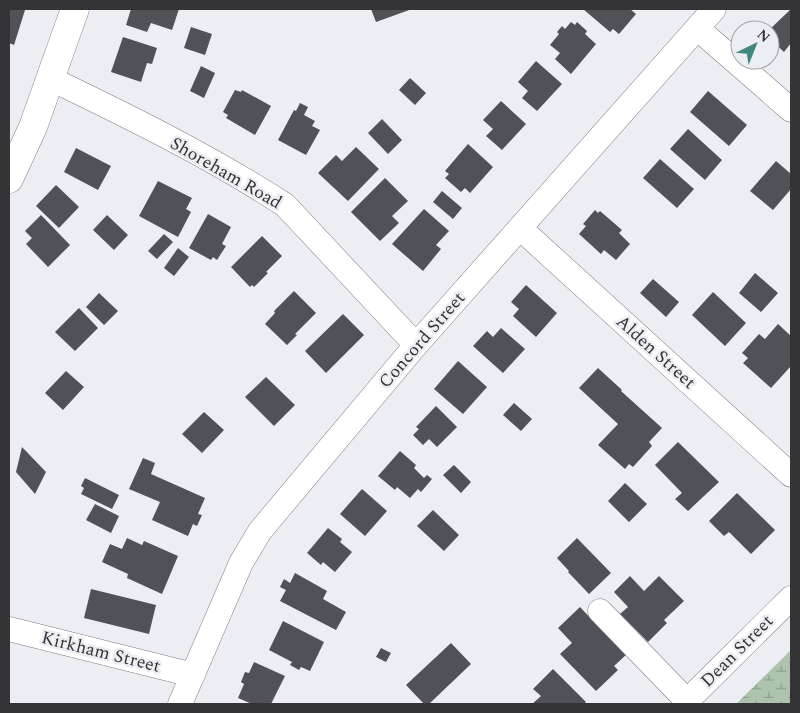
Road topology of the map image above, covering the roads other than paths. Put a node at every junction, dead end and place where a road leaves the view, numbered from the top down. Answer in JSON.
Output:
{"nodes":[{"id":1,"x":75,"y":9,"type":"edge"},
{"id":2,"x":714,"y":9,"type":"edge"},
{"id":3,"x":697,"y":28,"type":"junction"},
{"id":4,"x":51,"y":79,"type":"junction"},
{"id":5,"x":791,"y":110,"type":"edge"},
{"id":6,"x":9,"y":179,"type":"edge"},
{"id":7,"x":521,"y":229,"type":"junction"},
{"id":8,"x":416,"y":345,"type":"junction"},
{"id":9,"x":791,"y":475,"type":"edge"},
{"id":10,"x":791,"y":598,"type":"edge"},
{"id":11,"x":600,"y":611,"type":"dead end"},
{"id":12,"x":9,"y":629,"type":"edge"},
{"id":13,"x":193,"y":676,"type":"junction"},
{"id":14,"x":685,"y":703,"type":"edge"},
{"id":15,"x":180,"y":704,"type":"edge"}],
"edges":[{"from":1,"to":4,"type":"main road"},
{"from":2,"to":3,"type":"street","name":"Concord Street"},
{"from":3,"to":5,"type":"street"},
{"from":3,"to":7,"type":"street","name":"Concord Street"},
{"from":4,"to":6,"type":"main road"},
{"from":4,"to":8,"type":"street","name":"Shoreham Road"},
{"from":7,"to":8,"type":"street","name":"Concord Street"},
{"from":7,"to":9,"type":"street","name":"Alden Street"},
{"from":8,"to":13,"type":"street","name":"Concord Street"},
{"from":10,"to":14,"type":"street","name":"Dean Street"},
{"from":11,"to":14,"type":"street"},
{"from":12,"to":13,"type":"street","name":"Kirkham Street"},
{"from":13,"to":15,"type":"street","name":"Concord Street"}]}
